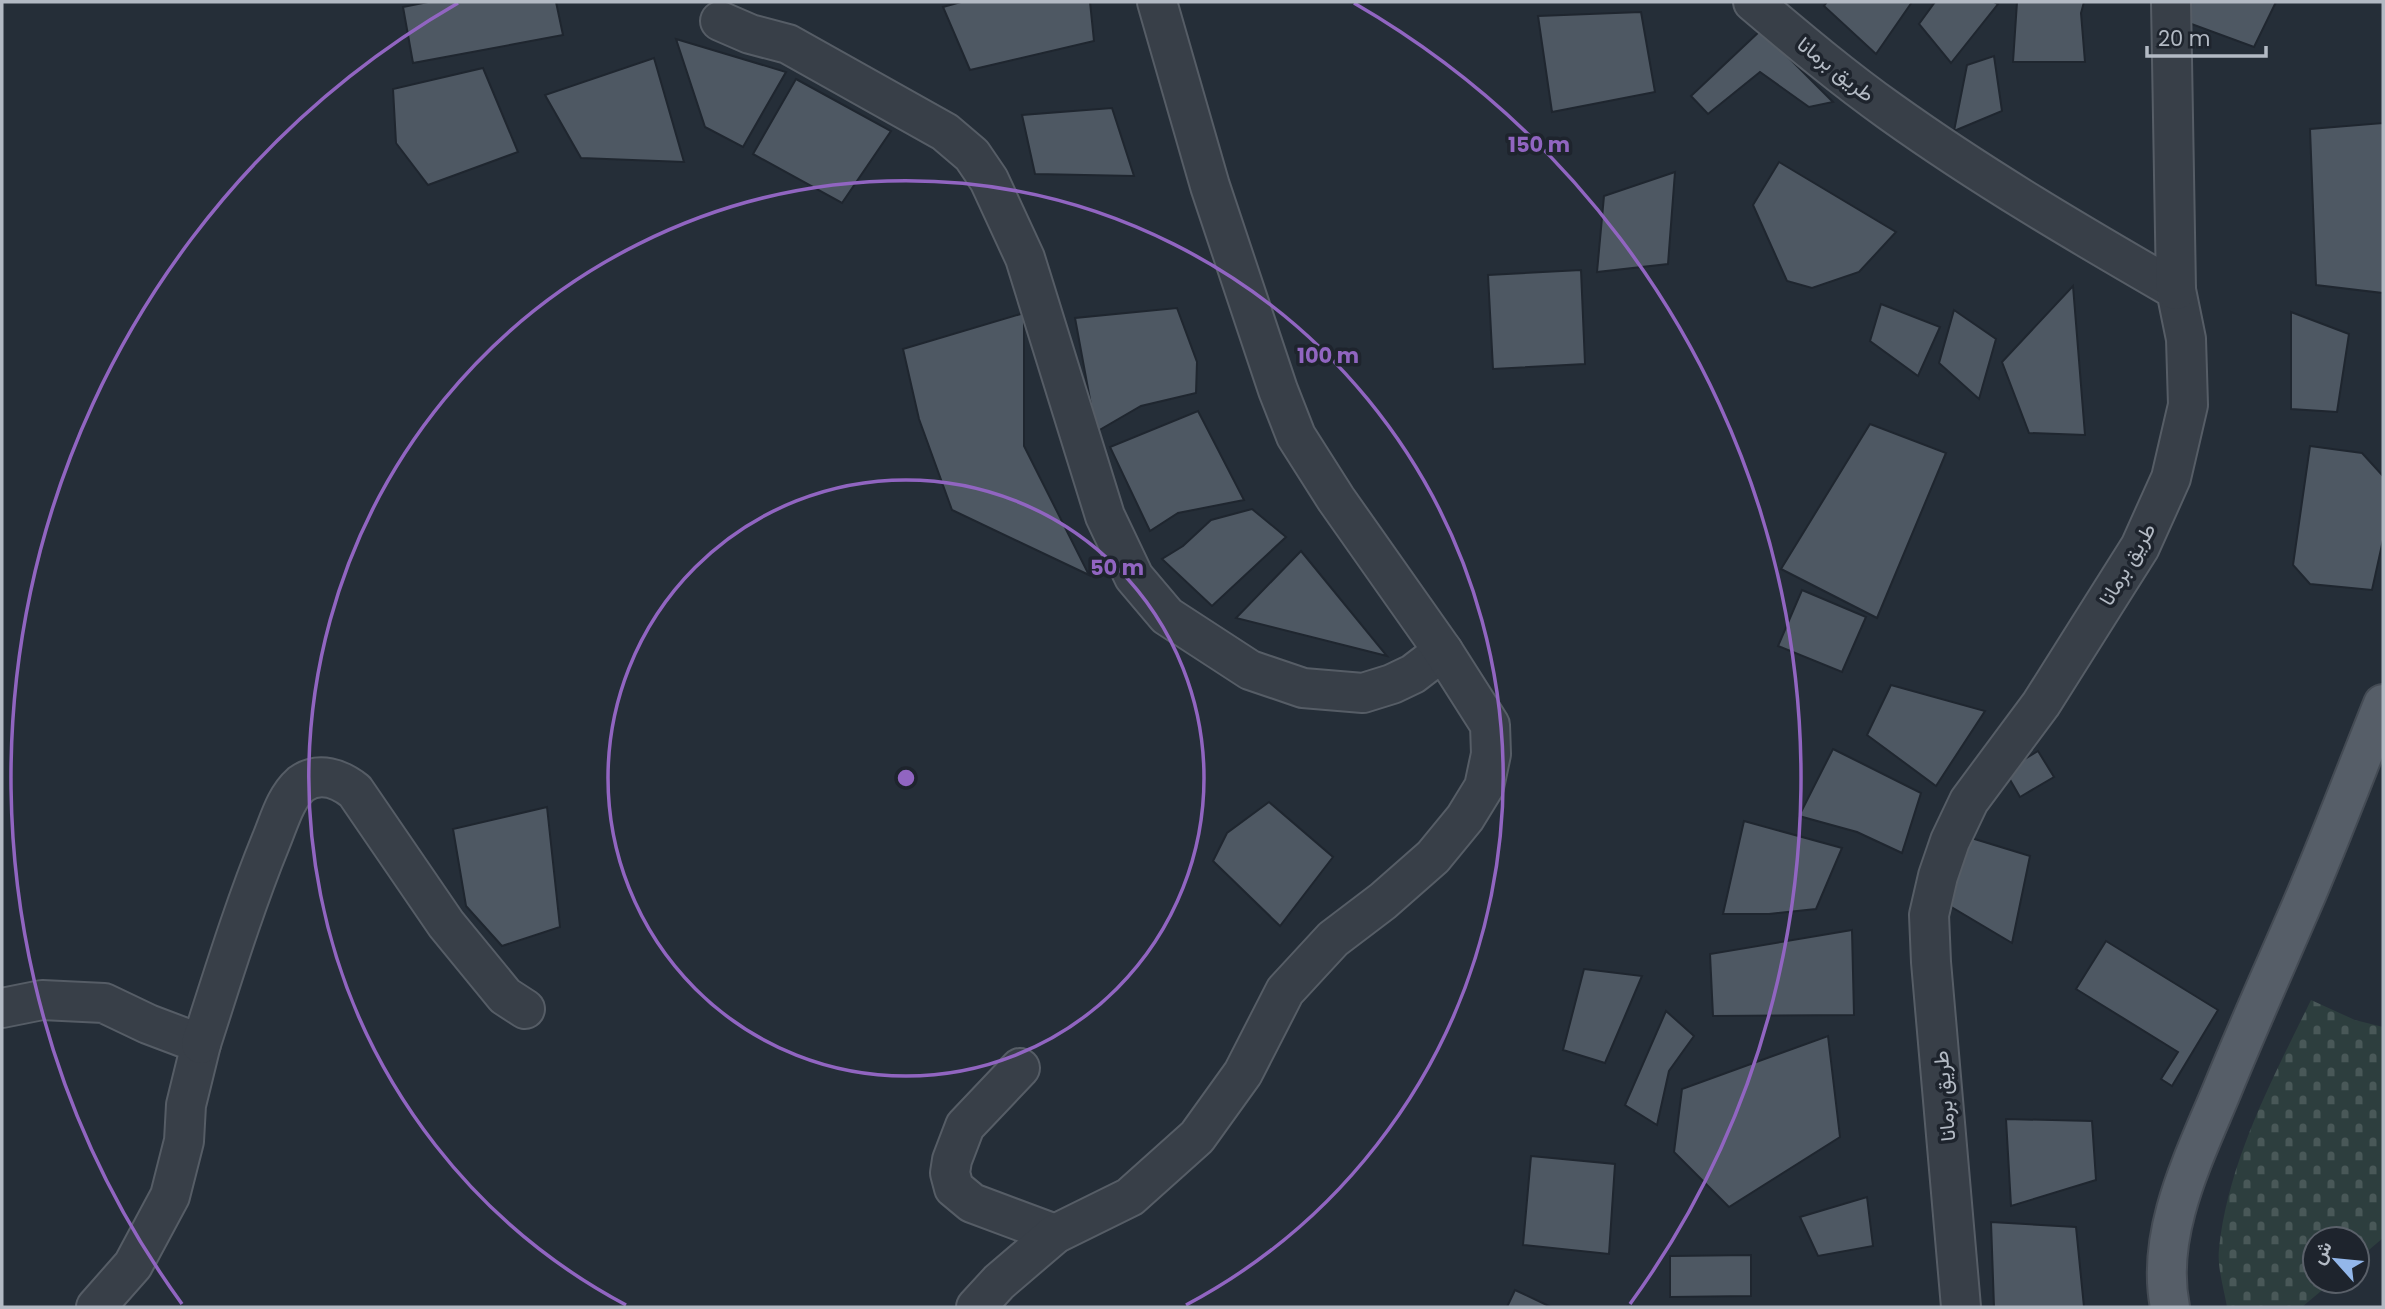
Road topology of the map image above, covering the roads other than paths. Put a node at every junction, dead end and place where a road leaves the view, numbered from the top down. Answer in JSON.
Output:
{"nodes":[{"id":1,"x":1157,"y":2,"type":"edge"},
{"id":2,"x":1753,"y":2,"type":"edge"},
{"id":3,"x":2171,"y":2,"type":"edge"},
{"id":4,"x":720,"y":21,"type":"dead end"},
{"id":5,"x":2176,"y":290,"type":"junction"},
{"id":6,"x":1443,"y":651,"type":"junction"},
{"id":7,"x":2383,"y":704,"type":"edge"},
{"id":8,"x":2,"y":1008,"type":"edge"},
{"id":9,"x":525,"y":1009,"type":"dead end"},
{"id":10,"x":201,"y":1044,"type":"junction"},
{"id":11,"x":1020,"y":1068,"type":"dead end"},
{"id":12,"x":1055,"y":1234,"type":"junction"},
{"id":13,"x":96,"y":1307,"type":"edge"},
{"id":14,"x":976,"y":1307,"type":"edge"},
{"id":15,"x":1961,"y":1307,"type":"edge"},
{"id":16,"x":2170,"y":1307,"type":"edge"}],
"edges":[{"from":1,"to":6,"type":"street"},
{"from":2,"to":5,"type":"street","name":"طريق برمانا"},
{"from":3,"to":5,"type":"street"},
{"from":4,"to":6,"type":"street"},
{"from":5,"to":15,"type":"street","name":"طريق برمانا"},
{"from":6,"to":12,"type":"street"},
{"from":7,"to":16,"type":"main road"},
{"from":8,"to":10,"type":"street"},
{"from":9,"to":10,"type":"street"},
{"from":10,"to":13,"type":"street"},
{"from":11,"to":12,"type":"street"},
{"from":12,"to":14,"type":"street"}]}
